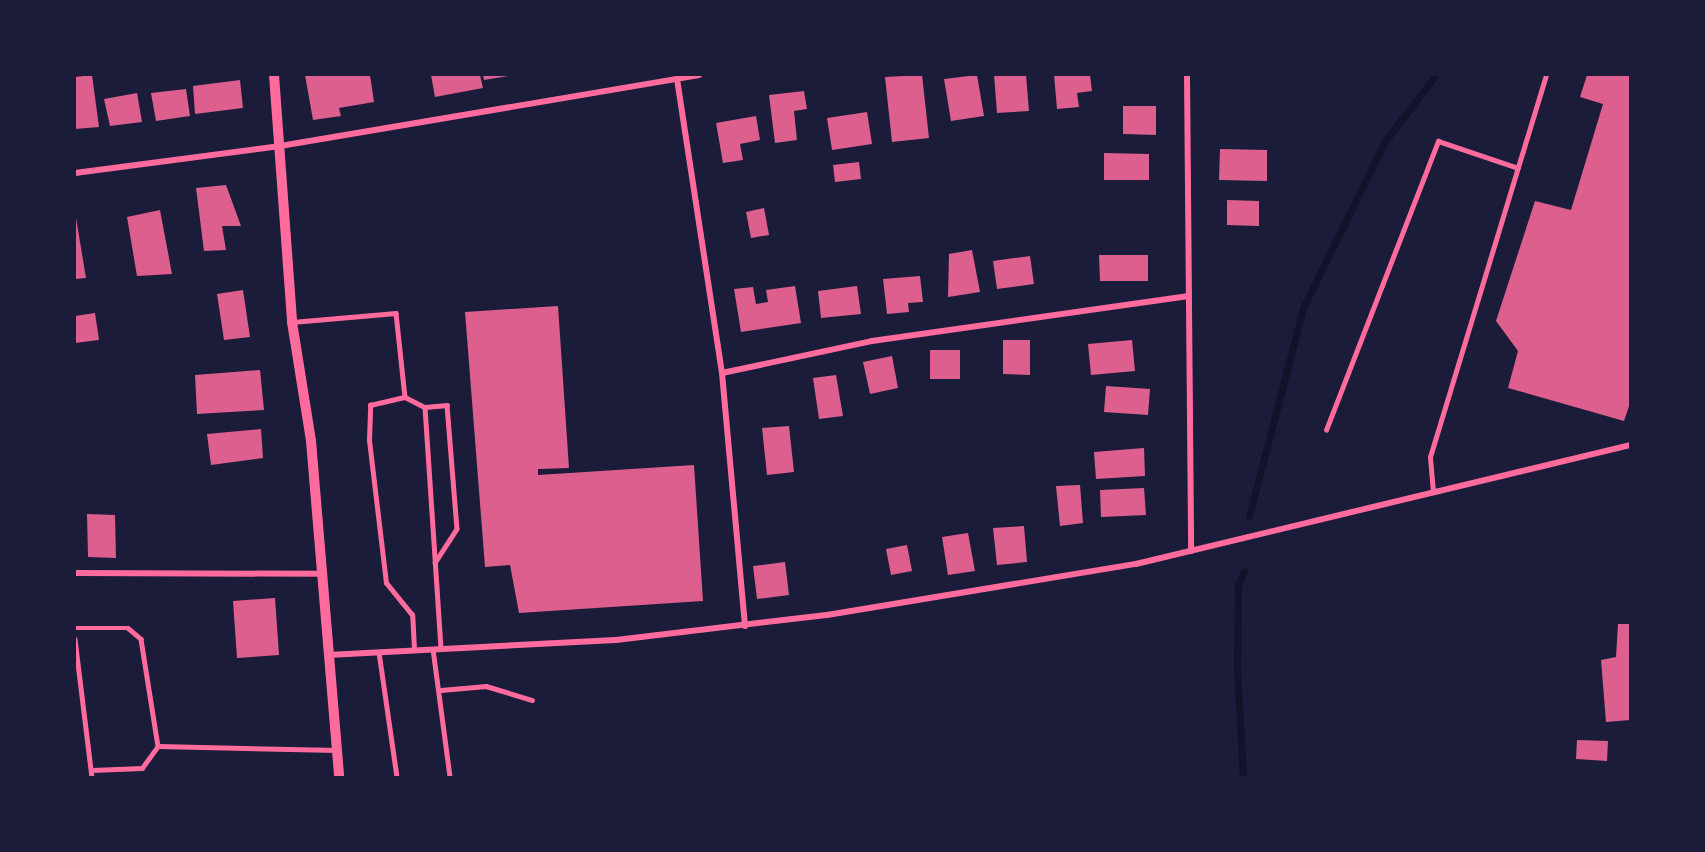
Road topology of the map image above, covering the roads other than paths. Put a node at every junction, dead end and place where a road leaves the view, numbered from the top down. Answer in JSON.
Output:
{"nodes":[{"id":1,"x":274,"y":75,"type":"edge"},
{"id":2,"x":699,"y":75,"type":"edge"},
{"id":3,"x":1187,"y":75,"type":"edge"},
{"id":4,"x":1546,"y":75,"type":"edge"},
{"id":5,"x":677,"y":79,"type":"junction"},
{"id":6,"x":280,"y":146,"type":"junction"},
{"id":7,"x":1518,"y":168,"type":"junction"},
{"id":8,"x":75,"y":173,"type":"edge"},
{"id":9,"x":1189,"y":296,"type":"junction"},
{"id":10,"x":292,"y":322,"type":"junction"},
{"id":11,"x":722,"y":373,"type":"junction"},
{"id":12,"x":405,"y":397,"type":"junction"},
{"id":13,"x":425,"y":407,"type":"junction"},
{"id":14,"x":1326,"y":430,"type":"dead end"},
{"id":15,"x":1630,"y":445,"type":"edge"},
{"id":16,"x":1433,"y":492,"type":"junction"},
{"id":17,"x":1191,"y":551,"type":"junction"},
{"id":18,"x":435,"y":563,"type":"junction"},
{"id":19,"x":75,"y":573,"type":"edge"},
{"id":20,"x":321,"y":574,"type":"junction"},
{"id":21,"x":745,"y":626,"type":"junction"},
{"id":22,"x":75,"y":628,"type":"edge"},
{"id":23,"x":75,"y":639,"type":"edge"},
{"id":24,"x":441,"y":647,"type":"junction"},
{"id":25,"x":432,"y":648,"type":"junction"},
{"id":26,"x":414,"y":649,"type":"junction"},
{"id":27,"x":379,"y":651,"type":"junction"},
{"id":28,"x":328,"y":655,"type":"junction"},
{"id":29,"x":441,"y":690,"type":"junction"},
{"id":30,"x":532,"y":700,"type":"dead end"},
{"id":31,"x":158,"y":746,"type":"junction"},
{"id":32,"x":337,"y":750,"type":"junction"},
{"id":33,"x":92,"y":770,"type":"junction"},
{"id":34,"x":92,"y":777,"type":"edge"},
{"id":35,"x":339,"y":777,"type":"edge"},
{"id":36,"x":397,"y":777,"type":"edge"},
{"id":37,"x":450,"y":777,"type":"edge"}],
"edges":[{"from":1,"to":6,"type":"street"},
{"from":2,"to":5,"type":"street"},
{"from":3,"to":9,"type":"street"},
{"from":4,"to":7,"type":"lane"},
{"from":5,"to":6,"type":"street"},
{"from":5,"to":11,"type":"street"},
{"from":6,"to":8,"type":"street"},
{"from":6,"to":10,"type":"street"},
{"from":7,"to":14,"type":"lane"},
{"from":7,"to":16,"type":"lane"},
{"from":9,"to":11,"type":"street"},
{"from":9,"to":17,"type":"street"},
{"from":10,"to":12,"type":"lane"},
{"from":10,"to":20,"type":"street"},
{"from":11,"to":21,"type":"street"},
{"from":12,"to":13,"type":"lane"},
{"from":12,"to":26,"type":"lane"},
{"from":13,"to":18,"type":"lane"},
{"from":13,"to":18,"type":"lane"},
{"from":15,"to":16,"type":"street"},
{"from":16,"to":17,"type":"street"},
{"from":17,"to":21,"type":"street"},
{"from":18,"to":24,"type":"lane"},
{"from":19,"to":20,"type":"street"},
{"from":20,"to":28,"type":"street"},
{"from":21,"to":24,"type":"street"},
{"from":22,"to":31,"type":"lane"},
{"from":23,"to":33,"type":"lane"},
{"from":24,"to":25,"type":"street"},
{"from":25,"to":26,"type":"street"},
{"from":25,"to":29,"type":"lane"},
{"from":26,"to":27,"type":"street"},
{"from":27,"to":28,"type":"street"},
{"from":27,"to":36,"type":"lane"},
{"from":28,"to":32,"type":"street"},
{"from":29,"to":30,"type":"lane"},
{"from":29,"to":37,"type":"lane"},
{"from":31,"to":32,"type":"lane"},
{"from":31,"to":33,"type":"lane"},
{"from":32,"to":35,"type":"street"},
{"from":33,"to":34,"type":"lane"}]}
